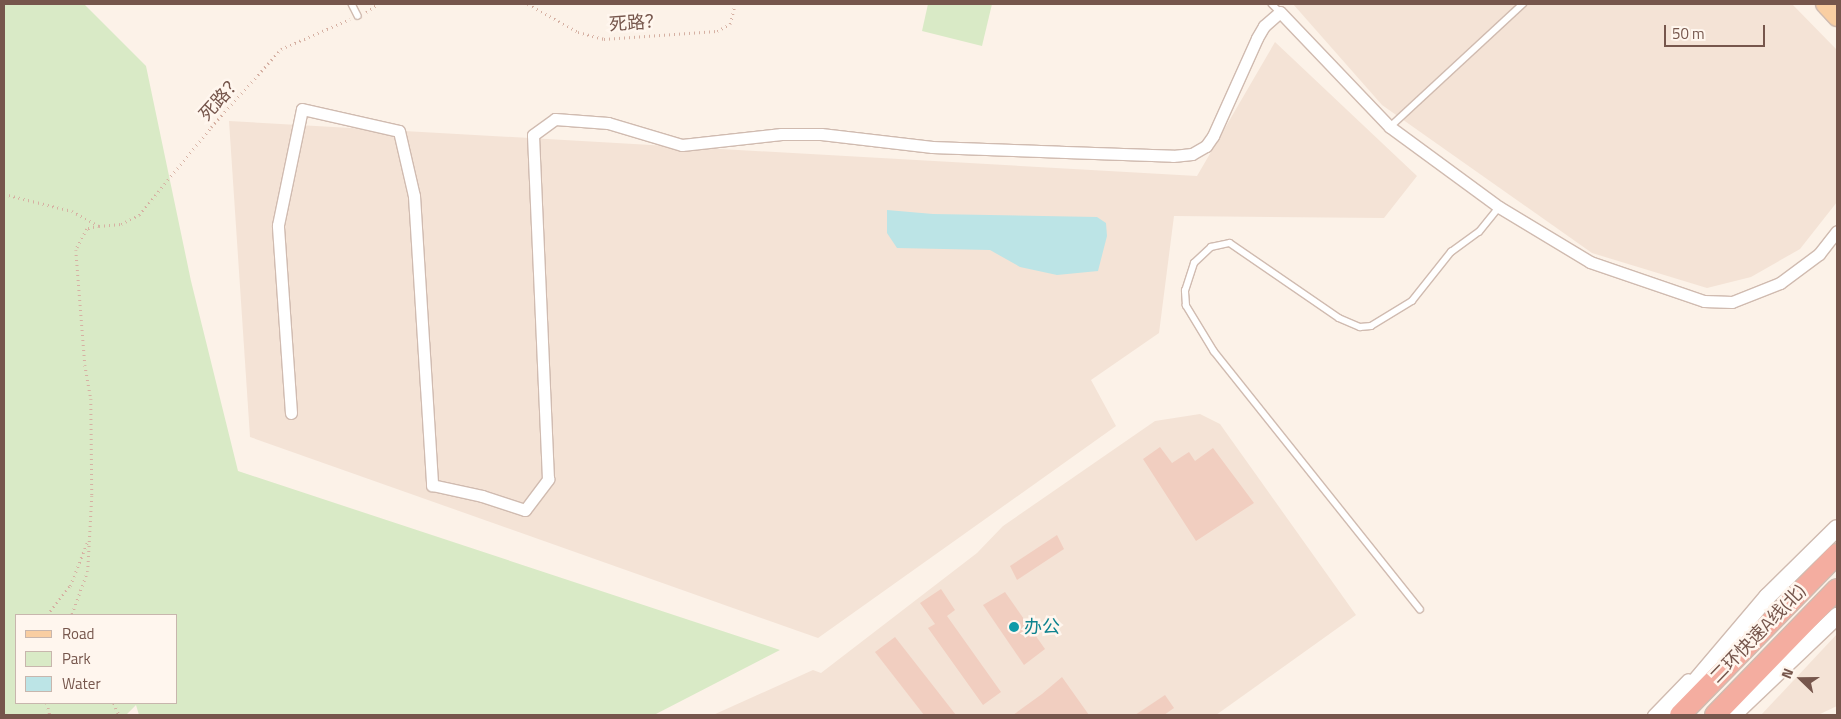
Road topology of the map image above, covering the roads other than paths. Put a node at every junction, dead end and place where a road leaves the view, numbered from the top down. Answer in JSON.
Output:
{"nodes":[{"id":1,"x":352,"y":4,"type":"edge"},
{"id":2,"x":1524,"y":4,"type":"edge"},
{"id":3,"x":1824,"y":4,"type":"edge"},
{"id":4,"x":1276,"y":8,"type":"edge"},
{"id":5,"x":358,"y":16,"type":"road end"},
{"id":6,"x":1837,"y":18,"type":"edge"},
{"id":7,"x":1390,"y":127,"type":"junction"},
{"id":8,"x":1499,"y":208,"type":"junction"},
{"id":9,"x":1837,"y":232,"type":"edge"},
{"id":10,"x":291,"y":413,"type":"dead end"},
{"id":11,"x":1837,"y":528,"type":"edge"},
{"id":12,"x":1837,"y":554,"type":"edge"},
{"id":13,"x":1787,"y":589,"type":"junction"},
{"id":14,"x":1837,"y":589,"type":"edge"},
{"id":15,"x":1420,"y":610,"type":"dead end"},
{"id":16,"x":1826,"y":619,"type":"edge"},
{"id":17,"x":1653,"y":715,"type":"edge"},
{"id":18,"x":1667,"y":715,"type":"edge"},
{"id":19,"x":1680,"y":715,"type":"edge"},
{"id":20,"x":1715,"y":715,"type":"edge"},
{"id":21,"x":1733,"y":715,"type":"edge"},
{"id":22,"x":1742,"y":715,"type":"edge"}],
"edges":[{"from":1,"to":5,"type":"lane"},
{"from":2,"to":7,"type":"lane"},
{"from":3,"to":6,"type":"main road"},
{"from":4,"to":7,"type":"street"},
{"from":4,"to":10,"type":"street"},
{"from":7,"to":8,"type":"street"},
{"from":8,"to":9,"type":"street"},
{"from":8,"to":15,"type":"lane"},
{"from":11,"to":13,"type":"main road"},
{"from":12,"to":13,"type":"highway","name":"二环快速A线(北)"},
{"from":13,"to":17,"type":"street"},
{"from":13,"to":18,"type":"main road"},
{"from":13,"to":19,"type":"highway","name":"二环快速A线(北)"},
{"from":14,"to":16,"type":"highway"},
{"from":16,"to":20,"type":"highway"},
{"from":16,"to":21,"type":"main road"},
{"from":16,"to":22,"type":"street"}]}
